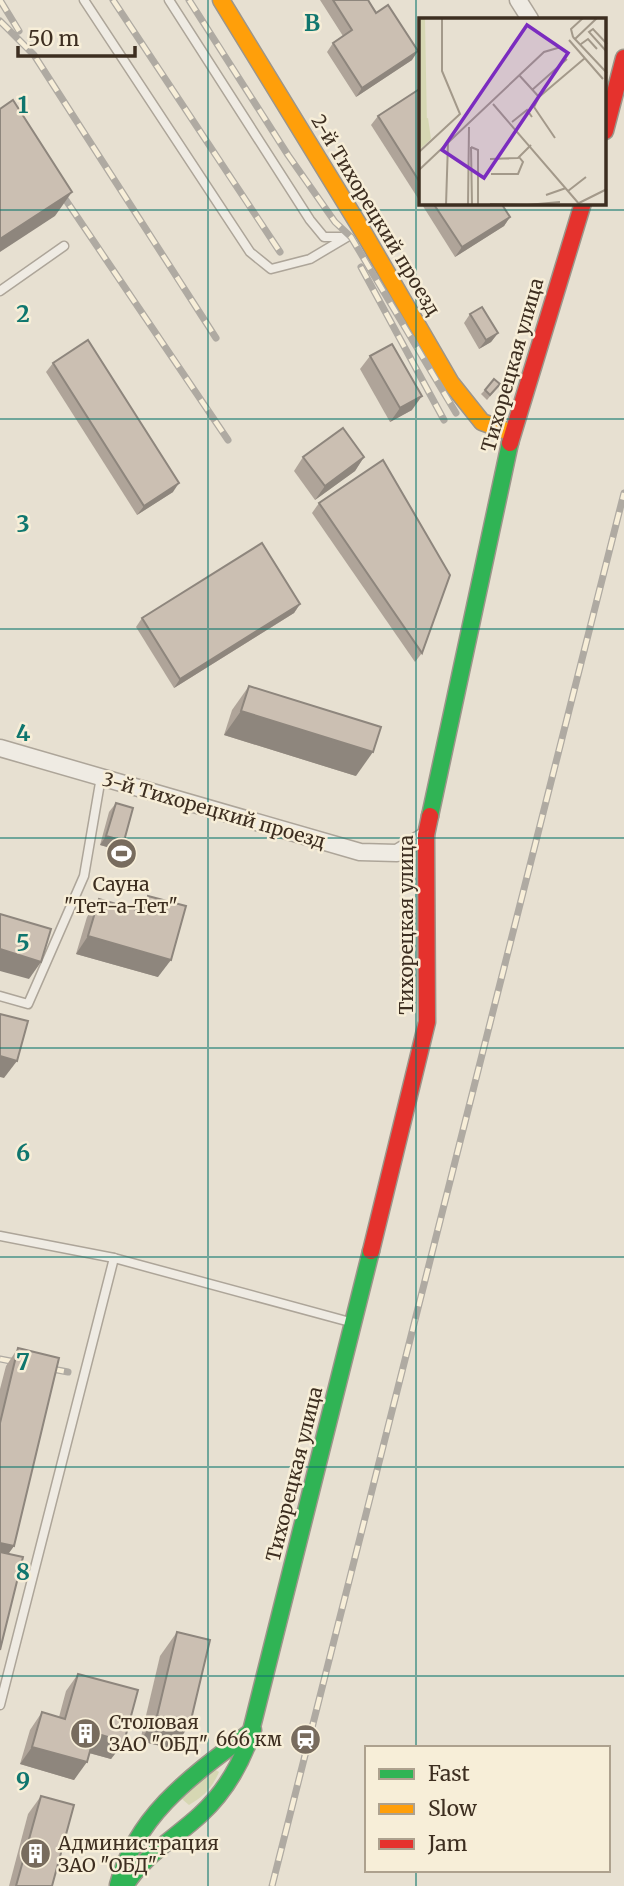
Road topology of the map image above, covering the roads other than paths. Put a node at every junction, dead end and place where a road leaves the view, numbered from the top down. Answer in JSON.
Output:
{"nodes":[{"id":1,"x":84,"y":0,"type":"edge"},
{"id":2,"x":169,"y":0,"type":"edge"},
{"id":3,"x":220,"y":0,"type":"edge"},
{"id":4,"x":518,"y":0,"type":"edge"},
{"id":5,"x":529,"y":18,"type":"edge"},
{"id":6,"x":624,"y":58,"type":"edge"},
{"id":7,"x":606,"y":119,"type":"edge"},
{"id":8,"x":582,"y":205,"type":"edge"},
{"id":9,"x":365,"y":235,"type":"junction"},
{"id":10,"x":347,"y":237,"type":"junction"},
{"id":11,"x":64,"y":246,"type":"dead end"},
{"id":12,"x":0,"y":291,"type":"edge"},
{"id":13,"x":512,"y":433,"type":"junction"},
{"id":14,"x":0,"y":748,"type":"edge"},
{"id":15,"x":101,"y":777,"type":"junction"},
{"id":16,"x":426,"y":835,"type":"junction"},
{"id":17,"x":0,"y":996,"type":"edge"},
{"id":18,"x":0,"y":1236,"type":"edge"},
{"id":19,"x":114,"y":1258,"type":"junction"},
{"id":20,"x":353,"y":1322,"type":"junction"},
{"id":21,"x":0,"y":1705,"type":"edge"},
{"id":22,"x":253,"y":1730,"type":"junction"},
{"id":23,"x":118,"y":1886,"type":"edge"},
{"id":24,"x":125,"y":1886,"type":"edge"}],
"edges":[{"from":1,"to":10,"type":"lane"},
{"from":2,"to":10,"type":"lane"},
{"from":3,"to":9,"type":"street","name":"2-й Тихорецкий проезд"},
{"from":4,"to":5,"type":"street"},
{"from":6,"to":7,"type":"street"},
{"from":8,"to":13,"type":"street","name":"Тихорецкая улица"},
{"from":9,"to":10,"type":"lane"},
{"from":9,"to":13,"type":"street","name":"2-й Тихорецкий проезд"},
{"from":11,"to":12,"type":"lane"},
{"from":13,"to":16,"type":"street","name":"Тихорецкая улица"},
{"from":14,"to":15,"type":"street","name":"3-й Тихорецкий проезд"},
{"from":15,"to":16,"type":"street","name":"3-й Тихорецкий проезд"},
{"from":15,"to":17,"type":"lane"},
{"from":16,"to":20,"type":"street","name":"Тихорецкая улица"},
{"from":18,"to":19,"type":"lane"},
{"from":19,"to":20,"type":"lane"},
{"from":19,"to":21,"type":"lane"},
{"from":20,"to":22,"type":"street","name":"Тихорецкая улица"},
{"from":22,"to":23,"type":"street"},
{"from":22,"to":24,"type":"street","name":"Тихорецкая улица"}]}
